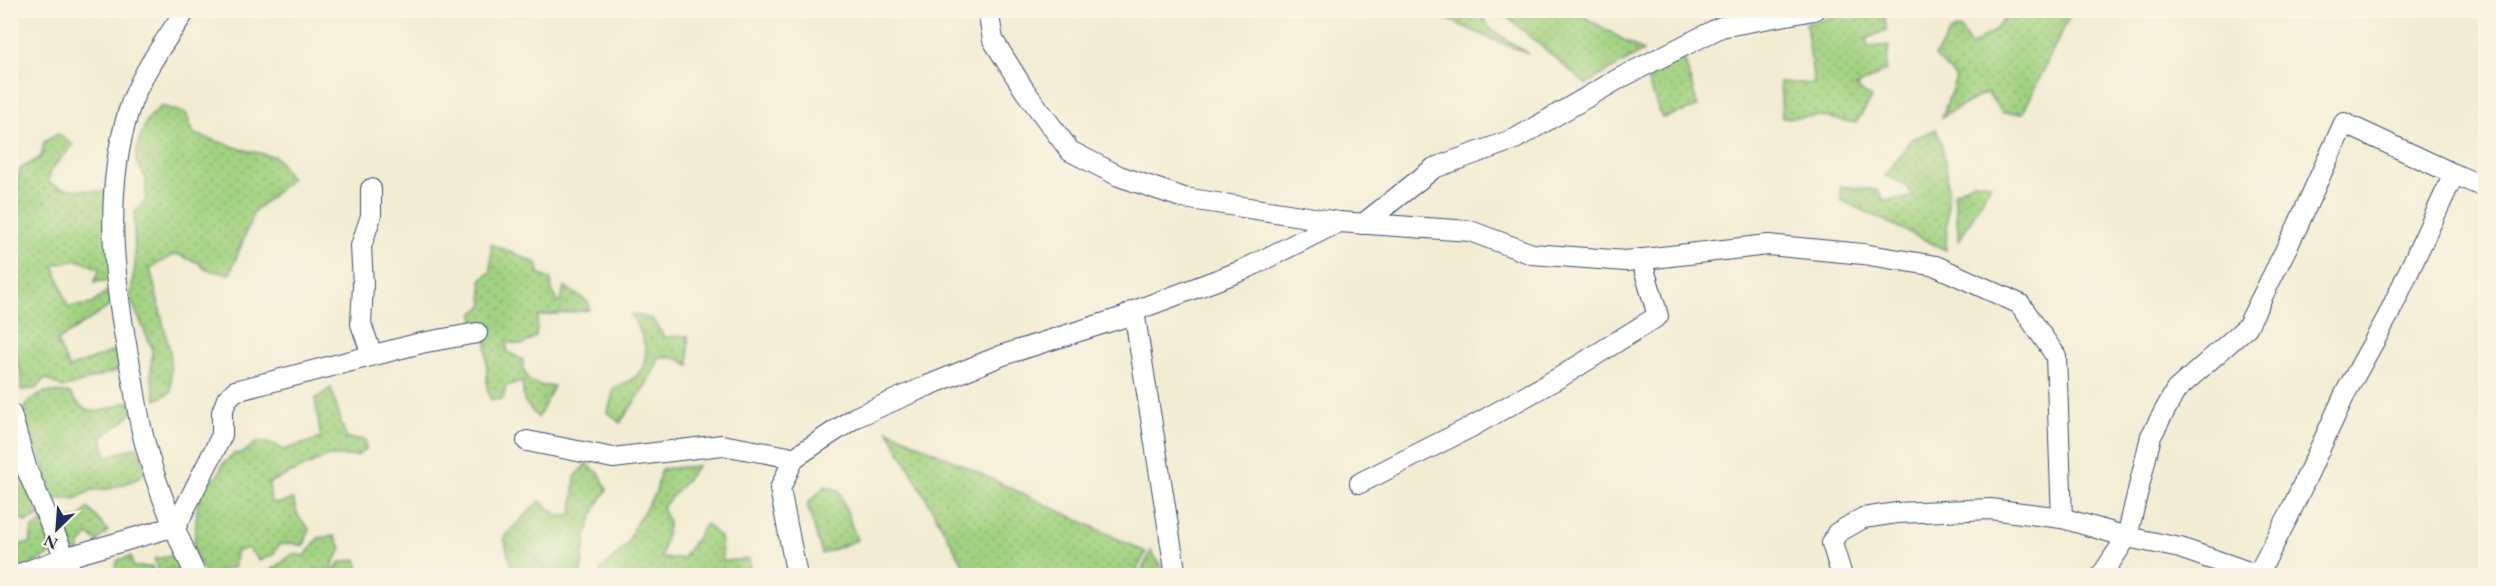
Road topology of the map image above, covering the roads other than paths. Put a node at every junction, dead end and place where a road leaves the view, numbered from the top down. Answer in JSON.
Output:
{"nodes":[{"id":1,"x":186,"y":10,"type":"edge"},
{"id":2,"x":988,"y":10,"type":"edge"},
{"id":3,"x":1814,"y":10,"type":"edge"},
{"id":4,"x":2454,"y":174,"type":"junction"},
{"id":5,"x":2486,"y":188,"type":"edge"},
{"id":6,"x":371,"y":189,"type":"dead end"},
{"id":7,"x":1339,"y":222,"type":"junction"},
{"id":8,"x":1363,"y":224,"type":"junction"},
{"id":9,"x":1641,"y":259,"type":"junction"},
{"id":10,"x":1134,"y":311,"type":"junction"},
{"id":11,"x":477,"y":333,"type":"dead end"},
{"id":12,"x":372,"y":355,"type":"junction"},
{"id":13,"x":11,"y":414,"type":"edge"},
{"id":14,"x":527,"y":441,"type":"dead end"},
{"id":15,"x":794,"y":458,"type":"junction"},
{"id":16,"x":1360,"y":483,"type":"dead end"},
{"id":17,"x":2062,"y":518,"type":"junction"},
{"id":18,"x":176,"y":526,"type":"junction"},
{"id":19,"x":2127,"y":537,"type":"junction"},
{"id":20,"x":64,"y":558,"type":"junction"},
{"id":21,"x":2258,"y":575,"type":"edge"},
{"id":22,"x":14,"y":576,"type":"edge"},
{"id":23,"x":73,"y":576,"type":"edge"},
{"id":24,"x":196,"y":576,"type":"edge"},
{"id":25,"x":797,"y":576,"type":"edge"},
{"id":26,"x":1176,"y":576,"type":"edge"},
{"id":27,"x":1842,"y":576,"type":"edge"},
{"id":28,"x":2101,"y":576,"type":"edge"}],
"edges":[{"from":1,"to":18,"type":"street"},
{"from":2,"to":7,"type":"street"},
{"from":3,"to":8,"type":"street"},
{"from":4,"to":5,"type":"street"},
{"from":4,"to":19,"type":"street"},
{"from":4,"to":21,"type":"street"},
{"from":6,"to":12,"type":"street"},
{"from":7,"to":8,"type":"street"},
{"from":7,"to":10,"type":"street"},
{"from":8,"to":9,"type":"street"},
{"from":9,"to":16,"type":"street"},
{"from":9,"to":17,"type":"street"},
{"from":10,"to":15,"type":"street"},
{"from":10,"to":26,"type":"street"},
{"from":11,"to":12,"type":"street"},
{"from":12,"to":18,"type":"street"},
{"from":13,"to":20,"type":"street"},
{"from":14,"to":15,"type":"street"},
{"from":15,"to":25,"type":"street"},
{"from":17,"to":19,"type":"street"},
{"from":17,"to":27,"type":"street"},
{"from":18,"to":20,"type":"street"},
{"from":18,"to":24,"type":"street"},
{"from":19,"to":21,"type":"street"},
{"from":19,"to":28,"type":"street"},
{"from":20,"to":22,"type":"street"},
{"from":20,"to":23,"type":"street"}]}
